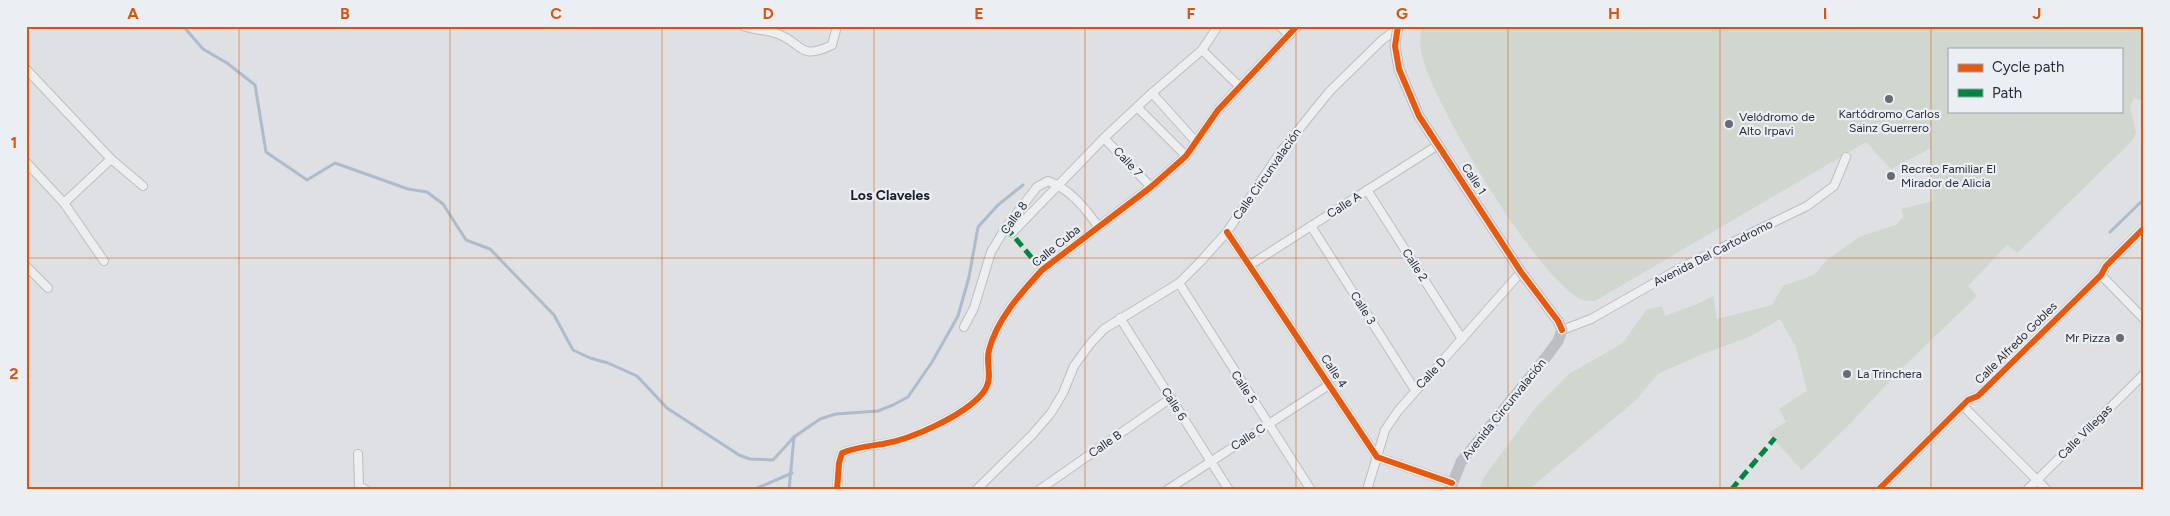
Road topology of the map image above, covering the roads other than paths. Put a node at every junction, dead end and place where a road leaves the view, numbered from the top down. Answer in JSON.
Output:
{"nodes":[{"id":1,"x":743,"y":26,"type":"edge"},
{"id":2,"x":837,"y":26,"type":"edge"},
{"id":3,"x":1218,"y":26,"type":"edge"},
{"id":4,"x":1279,"y":26,"type":"edge"},
{"id":5,"x":1297,"y":26,"type":"edge"},
{"id":6,"x":1397,"y":28,"type":"edge"},
{"id":7,"x":1290,"y":35,"type":"junction"},
{"id":8,"x":1202,"y":50,"type":"junction"},
{"id":9,"x":26,"y":69,"type":"edge"},
{"id":10,"x":1240,"y":87,"type":"junction"},
{"id":11,"x":1152,"y":92,"type":"junction"},
{"id":12,"x":1137,"y":107,"type":"junction"},
{"id":13,"x":1104,"y":138,"type":"junction"},
{"id":14,"x":1196,"y":142,"type":"junction"},
{"id":15,"x":1438,"y":145,"type":"junction"},
{"id":16,"x":1186,"y":156,"type":"junction"},
{"id":17,"x":1846,"y":157,"type":"dead end"},
{"id":18,"x":111,"y":158,"type":"junction"},
{"id":19,"x":26,"y":162,"type":"edge"},
{"id":20,"x":1058,"y":184,"type":"junction"},
{"id":21,"x":143,"y":186,"type":"dead end"},
{"id":22,"x":1152,"y":187,"type":"junction"},
{"id":23,"x":1367,"y":190,"type":"junction"},
{"id":24,"x":64,"y":203,"type":"junction"},
{"id":25,"x":1098,"y":226,"type":"junction"},
{"id":26,"x":1311,"y":226,"type":"junction"},
{"id":27,"x":2144,"y":228,"type":"edge"},
{"id":28,"x":1227,"y":232,"type":"junction"},
{"id":29,"x":1012,"y":234,"type":"dead end"},
{"id":30,"x":104,"y":261,"type":"dead end"},
{"id":31,"x":1250,"y":265,"type":"junction"},
{"id":32,"x":26,"y":266,"type":"edge"},
{"id":33,"x":1521,"y":272,"type":"junction"},
{"id":34,"x":2101,"y":275,"type":"junction"},
{"id":35,"x":1178,"y":283,"type":"junction"},
{"id":36,"x":48,"y":288,"type":"dead end"},
{"id":37,"x":1120,"y":318,"type":"junction"},
{"id":38,"x":2144,"y":319,"type":"edge"},
{"id":39,"x":964,"y":327,"type":"dead end"},
{"id":40,"x":1562,"y":330,"type":"junction"},
{"id":41,"x":1462,"y":339,"type":"junction"},
{"id":42,"x":2144,"y":374,"type":"edge"},
{"id":43,"x":1329,"y":385,"type":"junction"},
{"id":44,"x":1415,"y":390,"type":"junction"},
{"id":45,"x":1171,"y":398,"type":"junction"},
{"id":46,"x":1963,"y":406,"type":"junction"},
{"id":47,"x":1268,"y":424,"type":"junction"},
{"id":48,"x":358,"y":454,"type":"dead end"},
{"id":49,"x":1377,"y":457,"type":"junction"},
{"id":50,"x":1211,"y":462,"type":"junction"},
{"id":51,"x":2037,"y":480,"type":"junction"},
{"id":52,"x":1451,"y":486,"type":"edge"},
{"id":53,"x":362,"y":488,"type":"edge"},
{"id":54,"x":837,"y":490,"type":"edge"},
{"id":55,"x":976,"y":490,"type":"edge"},
{"id":56,"x":1038,"y":490,"type":"edge"},
{"id":57,"x":1168,"y":490,"type":"edge"},
{"id":58,"x":1229,"y":490,"type":"edge"},
{"id":59,"x":1311,"y":490,"type":"edge"},
{"id":60,"x":1367,"y":490,"type":"edge"},
{"id":61,"x":1878,"y":490,"type":"edge"},
{"id":62,"x":2027,"y":490,"type":"edge"},
{"id":63,"x":2047,"y":490,"type":"edge"}],
"edges":[{"from":1,"to":2,"type":"street"},
{"from":3,"to":8,"type":"street"},
{"from":4,"to":7,"type":"street"},
{"from":5,"to":7,"type":"street","name":"Calle Cuba"},
{"from":6,"to":15,"type":"street","name":"Calle 1"},
{"from":6,"to":28,"type":"street","name":"Calle Circunvalación"},
{"from":7,"to":10,"type":"street","name":"Calle Cuba"},
{"from":8,"to":10,"type":"street"},
{"from":8,"to":11,"type":"street"},
{"from":9,"to":18,"type":"street"},
{"from":10,"to":14,"type":"street","name":"Calle Cuba"},
{"from":11,"to":12,"type":"street"},
{"from":11,"to":14,"type":"street"},
{"from":12,"to":13,"type":"street"},
{"from":12,"to":16,"type":"street"},
{"from":13,"to":20,"type":"street"},
{"from":13,"to":22,"type":"street","name":"Calle 7"},
{"from":14,"to":16,"type":"street","name":"Calle Cuba"},
{"from":15,"to":23,"type":"street","name":"Calle A"},
{"from":15,"to":33,"type":"street","name":"Calle 1"},
{"from":16,"to":22,"type":"street","name":"Calle Cuba"},
{"from":17,"to":40,"type":"street","name":"Avenida Del Cartodromo"},
{"from":18,"to":21,"type":"street"},
{"from":18,"to":24,"type":"street"},
{"from":19,"to":24,"type":"street"},
{"from":20,"to":25,"type":"street"},
{"from":20,"to":29,"type":"street"},
{"from":20,"to":39,"type":"street","name":"Calle 8"},
{"from":22,"to":25,"type":"street","name":"Calle Cuba"},
{"from":23,"to":26,"type":"street","name":"Calle A"},
{"from":23,"to":41,"type":"street","name":"Calle 2"},
{"from":24,"to":30,"type":"street"},
{"from":25,"to":54,"type":"street","name":"Calle Cuba"},
{"from":26,"to":31,"type":"street","name":"Calle A"},
{"from":26,"to":44,"type":"street","name":"Calle 3"},
{"from":27,"to":34,"type":"street","name":"Calle Alfredo Gobles"},
{"from":28,"to":31,"type":"street","name":"Calle 4"},
{"from":28,"to":35,"type":"street","name":"Calle Circunvalación"},
{"from":31,"to":43,"type":"street","name":"Calle 4"},
{"from":32,"to":36,"type":"street"},
{"from":33,"to":40,"type":"street","name":"Calle 1"},
{"from":33,"to":41,"type":"street","name":"Calle D"},
{"from":34,"to":38,"type":"street"},
{"from":34,"to":46,"type":"street","name":"Calle Alfredo Gobles"},
{"from":35,"to":37,"type":"street","name":"Calle Circunvalación"},
{"from":35,"to":47,"type":"street","name":"Calle 5"},
{"from":37,"to":45,"type":"street","name":"Calle 6"},
{"from":37,"to":55,"type":"street","name":"Calle Circunvalación"},
{"from":40,"to":52,"type":"street","name":"Avenida Circunvalación"},
{"from":41,"to":44,"type":"street","name":"Calle D"},
{"from":42,"to":51,"type":"street","name":"Calle Villegas"},
{"from":43,"to":47,"type":"street","name":"Calle C"},
{"from":43,"to":49,"type":"street","name":"Calle 4"},
{"from":44,"to":49,"type":"street","name":"Calle D"},
{"from":45,"to":50,"type":"street","name":"Calle 6"},
{"from":45,"to":56,"type":"street","name":"Calle B"},
{"from":46,"to":51,"type":"street"},
{"from":46,"to":61,"type":"street","name":"Calle Alfredo Gobles"},
{"from":47,"to":50,"type":"street","name":"Calle C"},
{"from":47,"to":59,"type":"street","name":"Calle 5"},
{"from":48,"to":53,"type":"street"},
{"from":49,"to":52,"type":"street"},
{"from":49,"to":60,"type":"street","name":"Calle D"},
{"from":50,"to":57,"type":"street","name":"Calle C"},
{"from":50,"to":58,"type":"street","name":"Calle 6"},
{"from":51,"to":62,"type":"street","name":"Calle Villegas"},
{"from":51,"to":63,"type":"street"}]}
